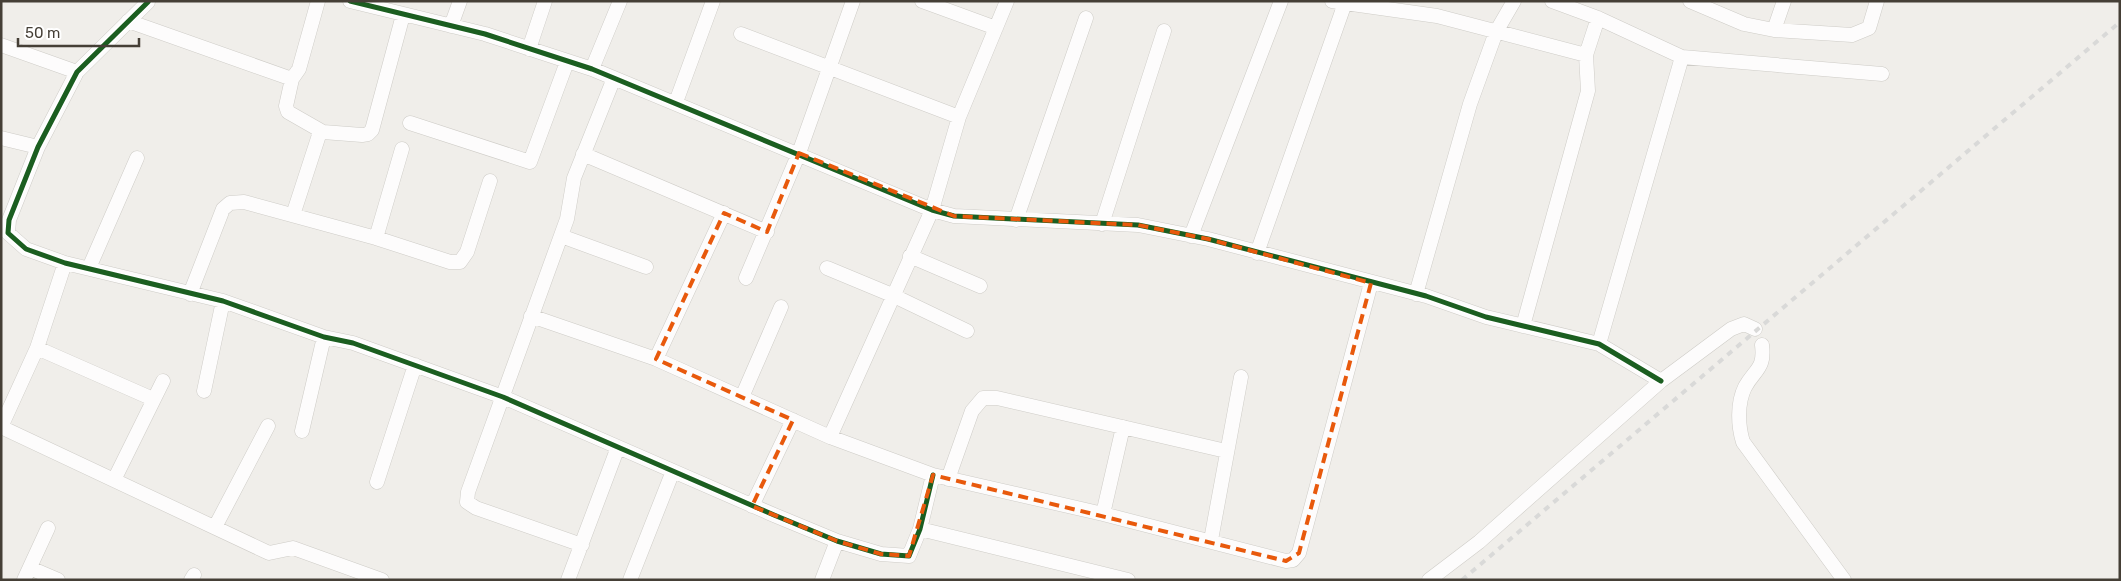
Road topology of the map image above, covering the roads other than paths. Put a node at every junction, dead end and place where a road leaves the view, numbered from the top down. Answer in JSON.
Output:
{"nodes":[{"id":1,"x":318,"y":1,"type":"edge"},
{"id":2,"x":460,"y":1,"type":"edge"},
{"id":3,"x":545,"y":1,"type":"edge"},
{"id":4,"x":620,"y":1,"type":"edge"},
{"id":5,"x":712,"y":1,"type":"edge"},
{"id":6,"x":853,"y":1,"type":"edge"},
{"id":7,"x":922,"y":1,"type":"edge"},
{"id":8,"x":1007,"y":1,"type":"edge"},
{"id":9,"x":1281,"y":1,"type":"edge"},
{"id":10,"x":1514,"y":1,"type":"edge"},
{"id":11,"x":1552,"y":1,"type":"edge"},
{"id":12,"x":1591,"y":1,"type":"edge"},
{"id":13,"x":1690,"y":1,"type":"edge"},
{"id":14,"x":1784,"y":1,"type":"edge"},
{"id":15,"x":1877,"y":1,"type":"edge"},
{"id":16,"x":148,"y":2,"type":"edge"},
{"id":17,"x":357,"y":2,"type":"edge"},
{"id":18,"x":1338,"y":2,"type":"edge"},
{"id":19,"x":1387,"y":5,"type":"edge"},
{"id":20,"x":403,"y":15,"type":"junction"},
{"id":21,"x":1592,"y":16,"type":"junction"},
{"id":22,"x":1086,"y":18,"type":"dead end"},
{"id":23,"x":128,"y":21,"type":"junction"},
{"id":24,"x":451,"y":26,"type":"junction"},
{"id":25,"x":996,"y":28,"type":"junction"},
{"id":26,"x":1774,"y":30,"type":"junction"},
{"id":27,"x":1164,"y":31,"type":"dead end"},
{"id":28,"x":1496,"y":32,"type":"junction"},
{"id":29,"x":740,"y":34,"type":"dead end"},
{"id":30,"x":1,"y":45,"type":"edge"},
{"id":31,"x":529,"y":49,"type":"junction"},
{"id":32,"x":1586,"y":55,"type":"junction"},
{"id":33,"x":1682,"y":57,"type":"junction"},
{"id":34,"x":567,"y":62,"type":"junction"},
{"id":35,"x":830,"y":68,"type":"junction"},
{"id":36,"x":592,"y":69,"type":"junction"},
{"id":37,"x":77,"y":72,"type":"junction"},
{"id":38,"x":1882,"y":74,"type":"dead end"},
{"id":39,"x":614,"y":78,"type":"junction"},
{"id":40,"x":292,"y":79,"type":"junction"},
{"id":41,"x":676,"y":102,"type":"junction"},
{"id":42,"x":959,"y":117,"type":"junction"},
{"id":43,"x":410,"y":123,"type":"dead end"},
{"id":44,"x":323,"y":132,"type":"junction"},
{"id":45,"x":1,"y":138,"type":"edge"},
{"id":46,"x":38,"y":147,"type":"junction"},
{"id":47,"x":402,"y":149,"type":"dead end"},
{"id":48,"x":800,"y":153,"type":"junction"},
{"id":49,"x":583,"y":154,"type":"junction"},
{"id":50,"x":136,"y":158,"type":"dead end"},
{"id":51,"x":490,"y":181,"type":"dead end"},
{"id":52,"x":932,"y":210,"type":"junction"},
{"id":53,"x":724,"y":213,"type":"junction"},
{"id":54,"x":293,"y":216,"type":"junction"},
{"id":55,"x":1016,"y":220,"type":"junction"},
{"id":56,"x":1102,"y":224,"type":"junction"},
{"id":57,"x":767,"y":232,"type":"junction"},
{"id":58,"x":561,"y":236,"type":"junction"},
{"id":59,"x":1191,"y":236,"type":"junction"},
{"id":60,"x":376,"y":238,"type":"junction"},
{"id":61,"x":1256,"y":254,"type":"junction"},
{"id":62,"x":910,"y":256,"type":"junction"},
{"id":63,"x":65,"y":263,"type":"junction"},
{"id":64,"x":646,"y":267,"type":"dead end"},
{"id":65,"x":89,"y":268,"type":"junction"},
{"id":66,"x":827,"y":268,"type":"dead end"},
{"id":67,"x":746,"y":278,"type":"dead end"},
{"id":68,"x":1371,"y":283,"type":"junction"},
{"id":69,"x":980,"y":286,"type":"dead end"},
{"id":70,"x":190,"y":294,"type":"junction"},
{"id":71,"x":1416,"y":294,"type":"junction"},
{"id":72,"x":892,"y":295,"type":"junction"},
{"id":73,"x":223,"y":301,"type":"junction"},
{"id":74,"x":781,"y":307,"type":"dead end"},
{"id":75,"x":531,"y":316,"type":"junction"},
{"id":76,"x":1523,"y":326,"type":"junction"},
{"id":77,"x":1755,"y":329,"type":"dead end"},
{"id":78,"x":967,"y":331,"type":"dead end"},
{"id":79,"x":324,"y":337,"type":"junction"},
{"id":80,"x":1599,"y":344,"type":"junction"},
{"id":81,"x":1762,"y":345,"type":"dead end"},
{"id":82,"x":37,"y":348,"type":"junction"},
{"id":83,"x":656,"y":359,"type":"junction"},
{"id":84,"x":415,"y":365,"type":"junction"},
{"id":85,"x":1241,"y":377,"type":"dead end"},
{"id":86,"x":162,"y":381,"type":"dead end"},
{"id":87,"x":1661,"y":381,"type":"junction"},
{"id":88,"x":204,"y":391,"type":"dead end"},
{"id":89,"x":503,"y":397,"type":"junction"},
{"id":90,"x":742,"y":397,"type":"junction"},
{"id":91,"x":154,"y":399,"type":"junction"},
{"id":92,"x":792,"y":420,"type":"junction"},
{"id":93,"x":268,"y":426,"type":"dead end"},
{"id":94,"x":1,"y":427,"type":"edge"},
{"id":95,"x":1123,"y":427,"type":"junction"},
{"id":96,"x":302,"y":431,"type":"dead end"},
{"id":97,"x":830,"y":437,"type":"junction"},
{"id":98,"x":618,"y":447,"type":"junction"},
{"id":99,"x":1226,"y":451,"type":"junction"},
{"id":100,"x":673,"y":472,"type":"junction"},
{"id":101,"x":933,"y":476,"type":"junction"},
{"id":102,"x":948,"y":479,"type":"junction"},
{"id":103,"x":114,"y":480,"type":"junction"},
{"id":104,"x":376,"y":482,"type":"dead end"},
{"id":105,"x":752,"y":506,"type":"junction"},
{"id":106,"x":1103,"y":514,"type":"junction"},
{"id":107,"x":216,"y":527,"type":"junction"},
{"id":108,"x":48,"y":528,"type":"dead end"},
{"id":109,"x":920,"y":529,"type":"junction"},
{"id":110,"x":837,"y":540,"type":"junction"},
{"id":111,"x":1211,"y":540,"type":"junction"},
{"id":112,"x":582,"y":545,"type":"junction"},
{"id":113,"x":27,"y":574,"type":"edge"},
{"id":114,"x":367,"y":577,"type":"edge"},
{"id":115,"x":58,"y":580,"type":"edge"},
{"id":116,"x":382,"y":580,"type":"edge"},
{"id":117,"x":568,"y":580,"type":"edge"},
{"id":118,"x":630,"y":580,"type":"edge"},
{"id":119,"x":822,"y":580,"type":"edge"},
{"id":120,"x":1128,"y":580,"type":"edge"},
{"id":121,"x":1429,"y":580,"type":"edge"},
{"id":122,"x":1844,"y":580,"type":"edge"}],
"edges":[{"from":1,"to":40,"type":"street"},
{"from":2,"to":24,"type":"street"},
{"from":3,"to":31,"type":"street"},
{"from":4,"to":36,"type":"street"},
{"from":5,"to":41,"type":"street"},
{"from":6,"to":35,"type":"street"},
{"from":7,"to":25,"type":"street"},
{"from":8,"to":25,"type":"street"},
{"from":9,"to":59,"type":"street"},
{"from":10,"to":28,"type":"street"},
{"from":11,"to":21,"type":"street"},
{"from":12,"to":21,"type":"street"},
{"from":13,"to":26,"type":"street"},
{"from":14,"to":26,"type":"street"},
{"from":15,"to":26,"type":"street"},
{"from":16,"to":23,"type":"street"},
{"from":17,"to":20,"type":"street"},
{"from":18,"to":19,"type":"street"},
{"from":18,"to":61,"type":"street"},
{"from":19,"to":28,"type":"street"},
{"from":20,"to":24,"type":"street"},
{"from":20,"to":44,"type":"street"},
{"from":21,"to":32,"type":"street"},
{"from":21,"to":33,"type":"street"},
{"from":22,"to":55,"type":"street"},
{"from":23,"to":37,"type":"street"},
{"from":23,"to":40,"type":"street"},
{"from":24,"to":31,"type":"street"},
{"from":25,"to":42,"type":"street"},
{"from":27,"to":56,"type":"street"},
{"from":28,"to":32,"type":"street"},
{"from":28,"to":71,"type":"street"},
{"from":29,"to":35,"type":"street"},
{"from":30,"to":37,"type":"street"},
{"from":31,"to":34,"type":"street"},
{"from":32,"to":76,"type":"street"},
{"from":33,"to":38,"type":"street"},
{"from":33,"to":80,"type":"street"},
{"from":34,"to":36,"type":"street"},
{"from":34,"to":43,"type":"street"},
{"from":35,"to":42,"type":"street"},
{"from":35,"to":48,"type":"street"},
{"from":36,"to":39,"type":"street"},
{"from":37,"to":46,"type":"street"},
{"from":39,"to":41,"type":"street"},
{"from":39,"to":49,"type":"street"},
{"from":40,"to":44,"type":"street"},
{"from":41,"to":48,"type":"street"},
{"from":42,"to":52,"type":"street"},
{"from":44,"to":54,"type":"street"},
{"from":45,"to":46,"type":"street"},
{"from":46,"to":63,"type":"street"},
{"from":47,"to":60,"type":"street"},
{"from":48,"to":52,"type":"street"},
{"from":48,"to":57,"type":"street"},
{"from":49,"to":53,"type":"street"},
{"from":49,"to":58,"type":"street"},
{"from":50,"to":65,"type":"street"},
{"from":51,"to":60,"type":"street"},
{"from":52,"to":55,"type":"street"},
{"from":52,"to":62,"type":"street"},
{"from":53,"to":57,"type":"street"},
{"from":53,"to":83,"type":"street"},
{"from":54,"to":60,"type":"street"},
{"from":54,"to":70,"type":"street"},
{"from":55,"to":56,"type":"street"},
{"from":56,"to":59,"type":"street"},
{"from":57,"to":67,"type":"street"},
{"from":58,"to":64,"type":"street"},
{"from":58,"to":75,"type":"street"},
{"from":59,"to":61,"type":"street"},
{"from":61,"to":68,"type":"street"},
{"from":62,"to":69,"type":"street"},
{"from":62,"to":72,"type":"street"},
{"from":63,"to":65,"type":"street"},
{"from":63,"to":82,"type":"street"},
{"from":65,"to":70,"type":"street"},
{"from":66,"to":72,"type":"street"},
{"from":68,"to":71,"type":"street"},
{"from":68,"to":111,"type":"street"},
{"from":70,"to":73,"type":"street"},
{"from":71,"to":76,"type":"street"},
{"from":72,"to":78,"type":"street"},
{"from":72,"to":97,"type":"street"},
{"from":73,"to":79,"type":"street"},
{"from":73,"to":88,"type":"street"},
{"from":74,"to":90,"type":"street"},
{"from":75,"to":83,"type":"street"},
{"from":75,"to":89,"type":"street"},
{"from":76,"to":80,"type":"street"},
{"from":77,"to":87,"type":"street"},
{"from":79,"to":84,"type":"street"},
{"from":79,"to":96,"type":"street"},
{"from":80,"to":87,"type":"street"},
{"from":81,"to":122,"type":"street"},
{"from":82,"to":91,"type":"street"},
{"from":82,"to":94,"type":"street"},
{"from":83,"to":90,"type":"street"},
{"from":84,"to":89,"type":"street"},
{"from":84,"to":104,"type":"street"},
{"from":85,"to":99,"type":"street"},
{"from":86,"to":91,"type":"street"},
{"from":87,"to":121,"type":"street"},
{"from":89,"to":98,"type":"street"},
{"from":89,"to":112,"type":"street"},
{"from":90,"to":92,"type":"street"},
{"from":91,"to":103,"type":"street"},
{"from":92,"to":97,"type":"street"},
{"from":92,"to":105,"type":"street"},
{"from":93,"to":107,"type":"street"},
{"from":94,"to":103,"type":"street"},
{"from":95,"to":99,"type":"street"},
{"from":95,"to":102,"type":"street"},
{"from":95,"to":106,"type":"street"},
{"from":97,"to":101,"type":"street"},
{"from":98,"to":100,"type":"street"},
{"from":98,"to":112,"type":"street"},
{"from":99,"to":111,"type":"street"},
{"from":100,"to":105,"type":"street"},
{"from":100,"to":118,"type":"street"},
{"from":101,"to":102,"type":"street"},
{"from":101,"to":109,"type":"street"},
{"from":102,"to":106,"type":"street"},
{"from":103,"to":107,"type":"street"},
{"from":105,"to":110,"type":"street"},
{"from":106,"to":111,"type":"street"},
{"from":107,"to":114,"type":"street"},
{"from":108,"to":113,"type":"street"},
{"from":109,"to":110,"type":"street"},
{"from":109,"to":120,"type":"street"},
{"from":110,"to":119,"type":"street"},
{"from":112,"to":117,"type":"street"},
{"from":113,"to":115,"type":"street"},
{"from":114,"to":116,"type":"street"}]}
